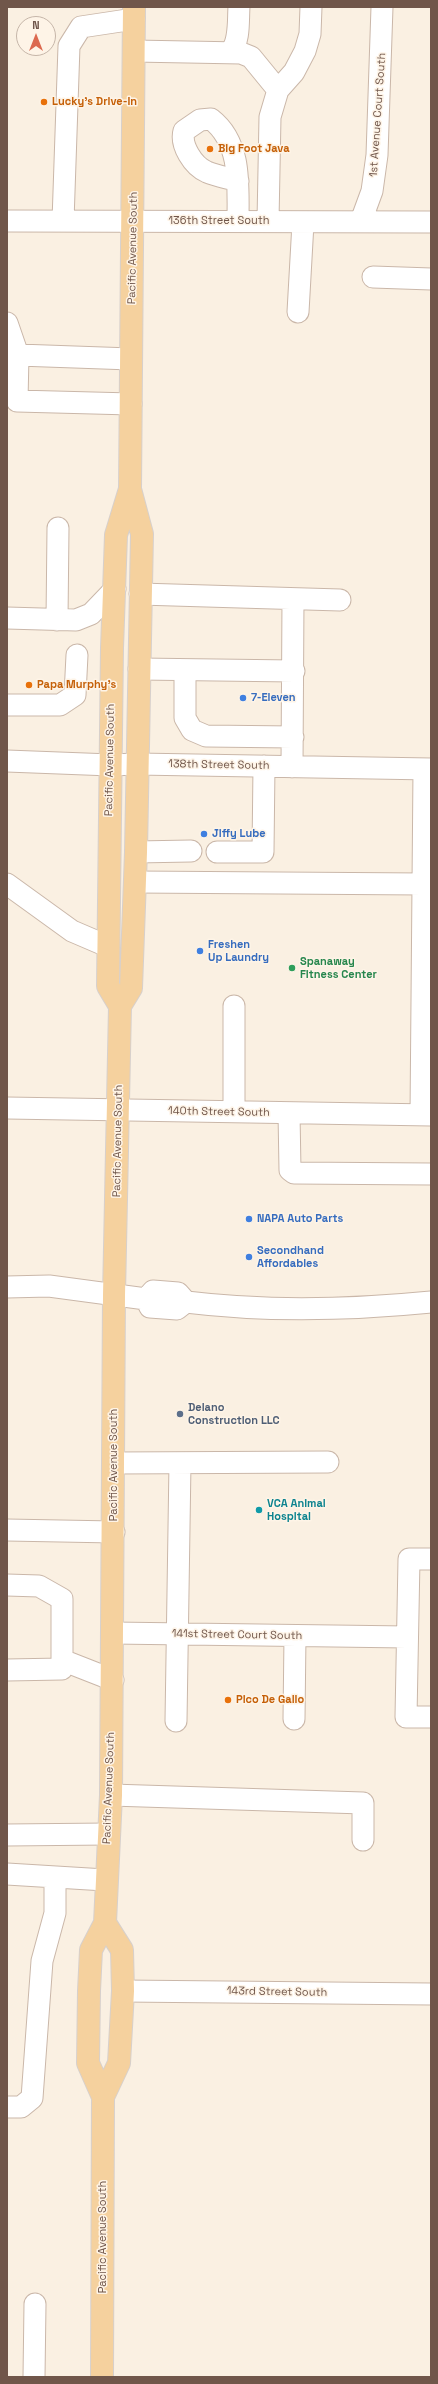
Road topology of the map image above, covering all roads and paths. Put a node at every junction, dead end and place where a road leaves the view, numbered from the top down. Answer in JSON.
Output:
{"nodes":[{"id":1,"x":239,"y":7,"type":"edge"},
{"id":2,"x":311,"y":7,"type":"edge"},
{"id":3,"x":382,"y":7,"type":"edge"},
{"id":4,"x":134,"y":13,"type":"edge"},
{"id":5,"x":134,"y":51,"type":"junction"},
{"id":6,"x":231,"y":51,"type":"junction"},
{"id":7,"x":278,"y":90,"type":"junction"},
{"id":8,"x":238,"y":181,"type":"dead end"},
{"id":9,"x":7,"y":221,"type":"edge"},
{"id":10,"x":63,"y":221,"type":"junction"},
{"id":11,"x":133,"y":221,"type":"junction"},
{"id":12,"x":238,"y":221,"type":"junction"},
{"id":13,"x":268,"y":221,"type":"junction"},
{"id":14,"x":361,"y":221,"type":"junction"},
{"id":15,"x":431,"y":222,"type":"edge"},
{"id":16,"x":303,"y":223,"type":"junction"},
{"id":17,"x":373,"y":277,"type":"dead end"},
{"id":18,"x":431,"y":278,"type":"edge"},
{"id":19,"x":298,"y":312,"type":"dead end"},
{"id":20,"x":7,"y":323,"type":"edge"},
{"id":21,"x":18,"y":355,"type":"junction"},
{"id":22,"x":131,"y":359,"type":"junction"},
{"id":23,"x":131,"y":404,"type":"junction"},
{"id":24,"x":130,"y":489,"type":"junction"},
{"id":25,"x":58,"y":528,"type":"dead end"},
{"id":26,"x":115,"y":589,"type":"junction"},
{"id":27,"x":140,"y":594,"type":"junction"},
{"id":28,"x":293,"y":599,"type":"junction"},
{"id":29,"x":340,"y":600,"type":"dead end"},
{"id":30,"x":7,"y":618,"type":"edge"},
{"id":31,"x":57,"y":620,"type":"junction"},
{"id":32,"x":77,"y":655,"type":"dead end"},
{"id":33,"x":139,"y":669,"type":"junction"},
{"id":34,"x":185,"y":670,"type":"junction"},
{"id":35,"x":294,"y":671,"type":"junction"},
{"id":36,"x":7,"y":705,"type":"edge"},
{"id":37,"x":293,"y":738,"type":"junction"},
{"id":38,"x":7,"y":761,"type":"edge"},
{"id":39,"x":137,"y":764,"type":"junction"},
{"id":40,"x":111,"y":765,"type":"junction"},
{"id":41,"x":264,"y":766,"type":"junction"},
{"id":42,"x":292,"y":767,"type":"junction"},
{"id":43,"x":428,"y":769,"type":"edge"},
{"id":44,"x":191,"y":851,"type":"dead end"},
{"id":45,"x":136,"y":852,"type":"junction"},
{"id":46,"x":217,"y":852,"type":"dead end"},
{"id":47,"x":135,"y":882,"type":"junction"},
{"id":48,"x":7,"y":884,"type":"edge"},
{"id":49,"x":423,"y":884,"type":"junction"},
{"id":50,"x":107,"y":946,"type":"junction"},
{"id":51,"x":120,"y":1006,"type":"junction"},
{"id":52,"x":234,"y":1006,"type":"dead end"},
{"id":53,"x":7,"y":1108,"type":"edge"},
{"id":54,"x":119,"y":1110,"type":"junction"},
{"id":55,"x":234,"y":1111,"type":"junction"},
{"id":56,"x":289,"y":1113,"type":"junction"},
{"id":57,"x":426,"y":1115,"type":"edge"},
{"id":58,"x":431,"y":1174,"type":"edge"},
{"id":59,"x":7,"y":1287,"type":"edge"},
{"id":60,"x":114,"y":1295,"type":"junction"},
{"id":61,"x":431,"y":1302,"type":"edge"},
{"id":62,"x":328,"y":1462,"type":"dead end"},
{"id":63,"x":114,"y":1463,"type":"junction"},
{"id":64,"x":180,"y":1463,"type":"junction"},
{"id":65,"x":7,"y":1530,"type":"edge"},
{"id":66,"x":114,"y":1532,"type":"junction"},
{"id":67,"x":431,"y":1559,"type":"edge"},
{"id":68,"x":7,"y":1585,"type":"edge"},
{"id":69,"x":113,"y":1633,"type":"junction"},
{"id":70,"x":177,"y":1634,"type":"junction"},
{"id":71,"x":295,"y":1636,"type":"junction"},
{"id":72,"x":407,"y":1637,"type":"junction"},
{"id":73,"x":62,"y":1660,"type":"junction"},
{"id":74,"x":7,"y":1670,"type":"edge"},
{"id":75,"x":113,"y":1680,"type":"junction"},
{"id":76,"x":431,"y":1717,"type":"edge"},
{"id":77,"x":294,"y":1719,"type":"dead end"},
{"id":78,"x":176,"y":1721,"type":"dead end"},
{"id":79,"x":111,"y":1795,"type":"junction"},
{"id":80,"x":108,"y":1834,"type":"junction"},
{"id":81,"x":7,"y":1835,"type":"edge"},
{"id":82,"x":363,"y":1840,"type":"dead end"},
{"id":83,"x":7,"y":1874,"type":"edge"},
{"id":84,"x":55,"y":1878,"type":"junction"},
{"id":85,"x":105,"y":1880,"type":"junction"},
{"id":86,"x":105,"y":1923,"type":"junction"},
{"id":87,"x":123,"y":1991,"type":"junction"},
{"id":88,"x":431,"y":1994,"type":"edge"},
{"id":89,"x":103,"y":2097,"type":"junction"},
{"id":90,"x":7,"y":2107,"type":"edge"},
{"id":91,"x":35,"y":2304,"type":"dead end"},
{"id":92,"x":34,"y":2377,"type":"edge"},
{"id":93,"x":102,"y":2377,"type":"edge"}],
"edges":[{"from":1,"to":6,"type":"street"},
{"from":2,"to":7,"type":"street"},
{"from":3,"to":14,"type":"street","name":"1st Avenue Court South"},
{"from":4,"to":5,"type":"main road","name":"Pacific Avenue South"},
{"from":4,"to":10,"type":"street"},
{"from":5,"to":6,"type":"street"},
{"from":5,"to":11,"type":"main road","name":"Pacific Avenue South"},
{"from":6,"to":7,"type":"street"},
{"from":7,"to":13,"type":"street"},
{"from":8,"to":12,"type":"street"},
{"from":9,"to":10,"type":"street","name":"136th Street South"},
{"from":10,"to":11,"type":"street","name":"136th Street South"},
{"from":11,"to":12,"type":"street","name":"136th Street South"},
{"from":11,"to":22,"type":"main road","name":"Pacific Avenue South"},
{"from":12,"to":13,"type":"street","name":"136th Street South"},
{"from":13,"to":16,"type":"street","name":"136th Street South"},
{"from":14,"to":15,"type":"street","name":"136th Street South"},
{"from":14,"to":16,"type":"street","name":"136th Street South"},
{"from":16,"to":19,"type":"street"},
{"from":17,"to":18,"type":"street"},
{"from":20,"to":21,"type":"street"},
{"from":21,"to":22,"type":"street"},
{"from":21,"to":23,"type":"street"},
{"from":22,"to":23,"type":"main road","name":"Pacific Avenue South"},
{"from":23,"to":24,"type":"main road","name":"Pacific Avenue South"},
{"from":24,"to":26,"type":"main road","name":"Pacific Avenue South"},
{"from":24,"to":27,"type":"main road","name":"Pacific Avenue South"},
{"from":25,"to":31,"type":"street"},
{"from":26,"to":31,"type":"street"},
{"from":26,"to":40,"type":"main road","name":"Pacific Avenue South"},
{"from":27,"to":28,"type":"street"},
{"from":27,"to":33,"type":"main road","name":"Pacific Avenue South"},
{"from":28,"to":29,"type":"street"},
{"from":28,"to":35,"type":"street"},
{"from":30,"to":31,"type":"street"},
{"from":32,"to":36,"type":"street"},
{"from":33,"to":34,"type":"street"},
{"from":33,"to":39,"type":"main road","name":"Pacific Avenue South"},
{"from":34,"to":35,"type":"street"},
{"from":34,"to":37,"type":"street"},
{"from":35,"to":37,"type":"street"},
{"from":37,"to":42,"type":"street"},
{"from":38,"to":40,"type":"street","name":"138th Street South"},
{"from":39,"to":40,"type":"street","name":"138th Street South"},
{"from":39,"to":41,"type":"street","name":"138th Street South"},
{"from":39,"to":45,"type":"main road","name":"Pacific Avenue South"},
{"from":40,"to":50,"type":"main road","name":"Pacific Avenue South"},
{"from":41,"to":42,"type":"street","name":"138th Street South"},
{"from":41,"to":46,"type":"street"},
{"from":42,"to":43,"type":"street","name":"138th Street South"},
{"from":43,"to":49,"type":"street"},
{"from":44,"to":45,"type":"street"},
{"from":45,"to":47,"type":"main road","name":"Pacific Avenue South"},
{"from":47,"to":49,"type":"street"},
{"from":47,"to":51,"type":"main road","name":"Pacific Avenue South"},
{"from":48,"to":50,"type":"street"},
{"from":49,"to":57,"type":"street"},
{"from":50,"to":51,"type":"main road","name":"Pacific Avenue South"},
{"from":51,"to":54,"type":"main road","name":"Pacific Avenue South"},
{"from":52,"to":55,"type":"street"},
{"from":53,"to":54,"type":"street","name":"140th Street South"},
{"from":54,"to":55,"type":"street","name":"140th Street South"},
{"from":54,"to":60,"type":"main road","name":"Pacific Avenue South"},
{"from":55,"to":56,"type":"street","name":"140th Street South"},
{"from":56,"to":57,"type":"street","name":"140th Street South"},
{"from":56,"to":58,"type":"street"},
{"from":59,"to":60,"type":"street"},
{"from":60,"to":61,"type":"street"},
{"from":60,"to":63,"type":"main road","name":"Pacific Avenue South"},
{"from":62,"to":64,"type":"street"},
{"from":63,"to":64,"type":"street"},
{"from":63,"to":66,"type":"main road","name":"Pacific Avenue South"},
{"from":64,"to":70,"type":"street"},
{"from":65,"to":66,"type":"street"},
{"from":66,"to":69,"type":"main road","name":"Pacific Avenue South"},
{"from":67,"to":72,"type":"street"},
{"from":68,"to":73,"type":"street"},
{"from":69,"to":70,"type":"street","name":"141st Street Court South"},
{"from":69,"to":75,"type":"main road","name":"Pacific Avenue South"},
{"from":70,"to":71,"type":"street","name":"141st Street Court South"},
{"from":70,"to":78,"type":"street"},
{"from":71,"to":72,"type":"street","name":"141st Street Court South"},
{"from":71,"to":77,"type":"street"},
{"from":72,"to":76,"type":"street"},
{"from":73,"to":74,"type":"street"},
{"from":73,"to":75,"type":"street"},
{"from":75,"to":79,"type":"main road","name":"Pacific Avenue South"},
{"from":79,"to":80,"type":"main road","name":"Pacific Avenue South"},
{"from":79,"to":82,"type":"street"},
{"from":80,"to":81,"type":"street"},
{"from":80,"to":85,"type":"main road","name":"Pacific Avenue South"},
{"from":83,"to":84,"type":"street"},
{"from":84,"to":85,"type":"street"},
{"from":84,"to":90,"type":"street"},
{"from":85,"to":86,"type":"main road","name":"Pacific Avenue South"},
{"from":86,"to":87,"type":"main road","name":"Pacific Avenue South"},
{"from":86,"to":89,"type":"main road","name":"Pacific Avenue South"},
{"from":87,"to":88,"type":"street","name":"143rd Street South"},
{"from":87,"to":89,"type":"main road","name":"Pacific Avenue South"},
{"from":89,"to":93,"type":"main road","name":"Pacific Avenue South"},
{"from":91,"to":92,"type":"street"}]}
